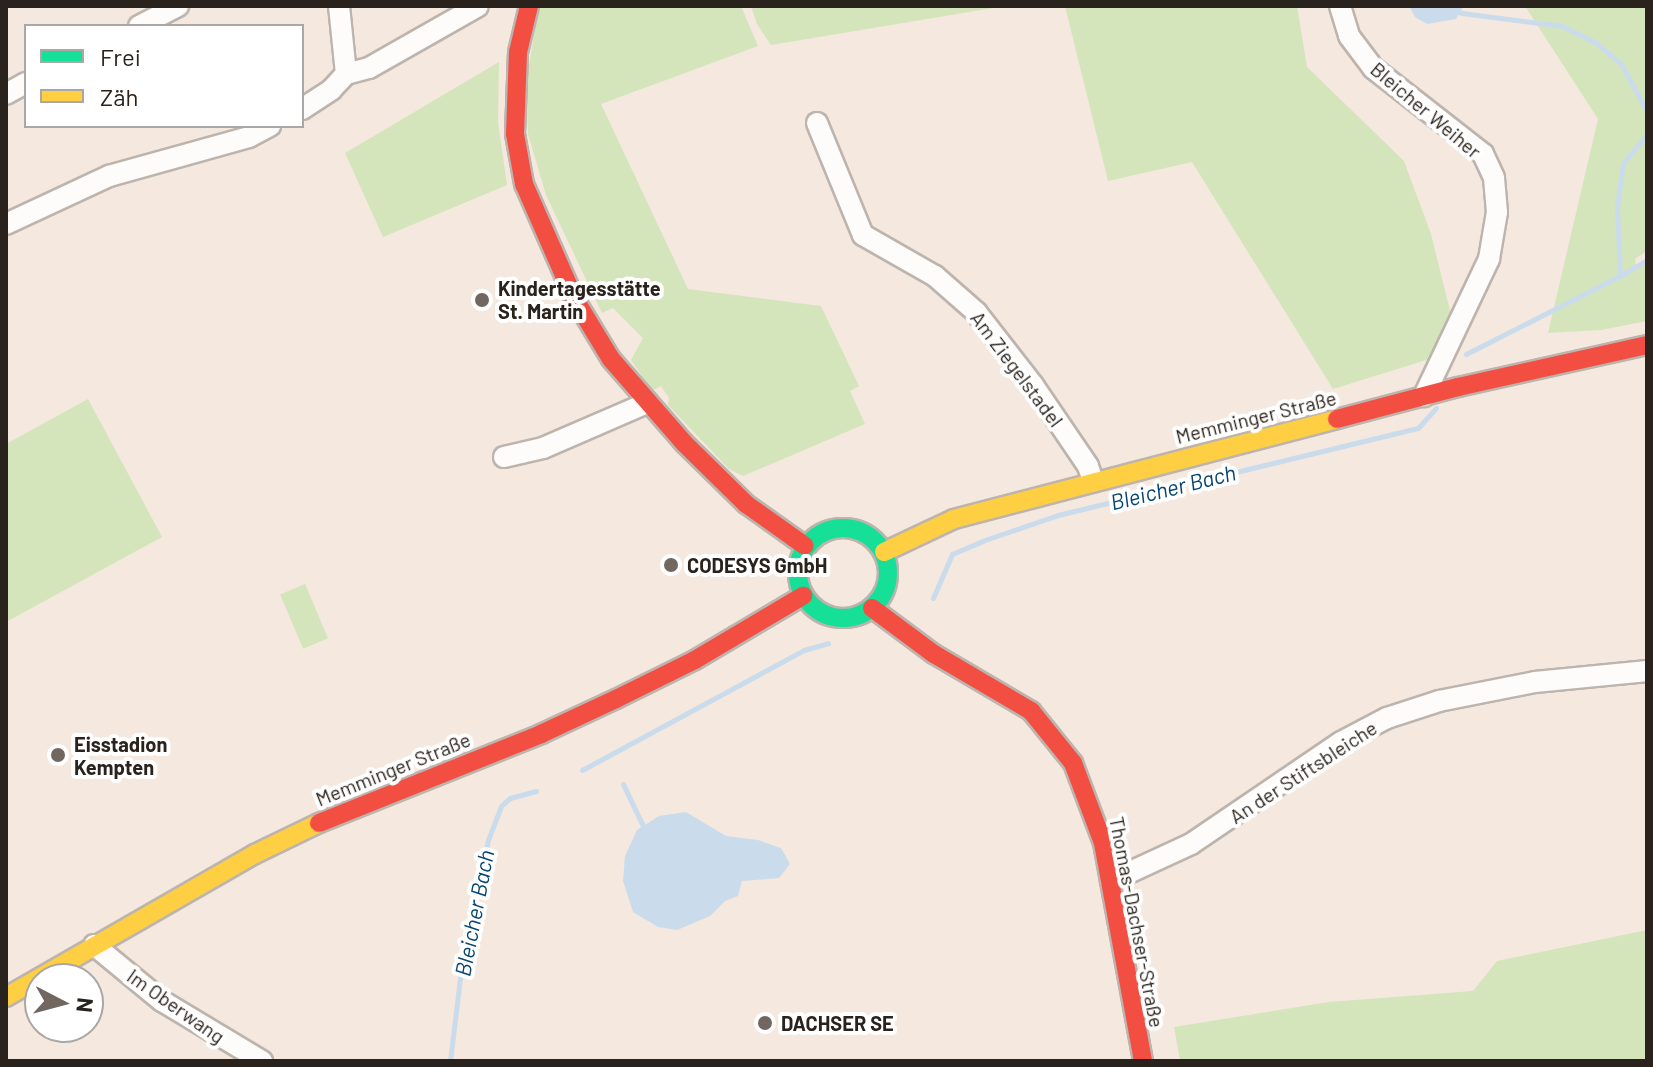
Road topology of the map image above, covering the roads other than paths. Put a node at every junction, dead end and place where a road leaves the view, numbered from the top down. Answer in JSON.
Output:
{"nodes":[{"id":1,"x":178,"y":6,"type":"edge"},
{"id":2,"x":339,"y":6,"type":"edge"},
{"id":3,"x":478,"y":6,"type":"edge"},
{"id":4,"x":529,"y":6,"type":"edge"},
{"id":5,"x":1340,"y":6,"type":"edge"},
{"id":6,"x":143,"y":24,"type":"edge"},
{"id":7,"x":346,"y":74,"type":"junction"},
{"id":8,"x":24,"y":84,"type":"edge"},
{"id":9,"x":6,"y":94,"type":"edge"},
{"id":10,"x":304,"y":108,"type":"edge"},
{"id":11,"x":817,"y":123,"type":"dead end"},
{"id":12,"x":266,"y":128,"type":"edge"},
{"id":13,"x":6,"y":224,"type":"edge"},
{"id":14,"x":1647,"y":345,"type":"edge"},
{"id":15,"x":1424,"y":396,"type":"junction"},
{"id":16,"x":647,"y":403,"type":"junction"},
{"id":17,"x":504,"y":457,"type":"dead end"},
{"id":18,"x":1093,"y":481,"type":"junction"},
{"id":19,"x":805,"y":546,"type":"junction"},
{"id":20,"x":884,"y":552,"type":"junction"},
{"id":21,"x":803,"y":596,"type":"junction"},
{"id":22,"x":872,"y":608,"type":"junction"},
{"id":23,"x":1647,"y":671,"type":"edge"},
{"id":24,"x":1111,"y":881,"type":"junction"},
{"id":25,"x":94,"y":945,"type":"junction"},
{"id":26,"x":6,"y":997,"type":"edge"},
{"id":27,"x":262,"y":1061,"type":"edge"},
{"id":28,"x":1143,"y":1061,"type":"edge"}],
"edges":[{"from":1,"to":6,"type":"street"},
{"from":2,"to":7,"type":"street"},
{"from":3,"to":7,"type":"street"},
{"from":4,"to":16,"type":"main road"},
{"from":5,"to":15,"type":"street","name":"Bleicher Weiher"},
{"from":7,"to":10,"type":"street"},
{"from":8,"to":9,"type":"street"},
{"from":11,"to":18,"type":"street","name":"Am Ziegelstadel"},
{"from":12,"to":13,"type":"street"},
{"from":14,"to":15,"type":"main road","name":"Memminger Straße"},
{"from":15,"to":18,"type":"main road","name":"Memminger Straße"},
{"from":16,"to":17,"type":"street"},
{"from":16,"to":19,"type":"main road"},
{"from":18,"to":20,"type":"main road","name":"Memminger Straße"},
{"from":19,"to":20,"type":"main road"},
{"from":19,"to":21,"type":"main road"},
{"from":20,"to":22,"type":"main road"},
{"from":21,"to":22,"type":"main road"},
{"from":21,"to":25,"type":"main road","name":"Memminger Straße"},
{"from":22,"to":24,"type":"main road","name":"Thomas-Dachser-Straße"},
{"from":23,"to":24,"type":"street","name":"An der Stiftsbleiche"},
{"from":24,"to":28,"type":"main road","name":"Thomas-Dachser-Straße"},
{"from":25,"to":26,"type":"main road","name":"Memminger Straße"},
{"from":25,"to":27,"type":"street","name":"Im Oberwang"}]}
